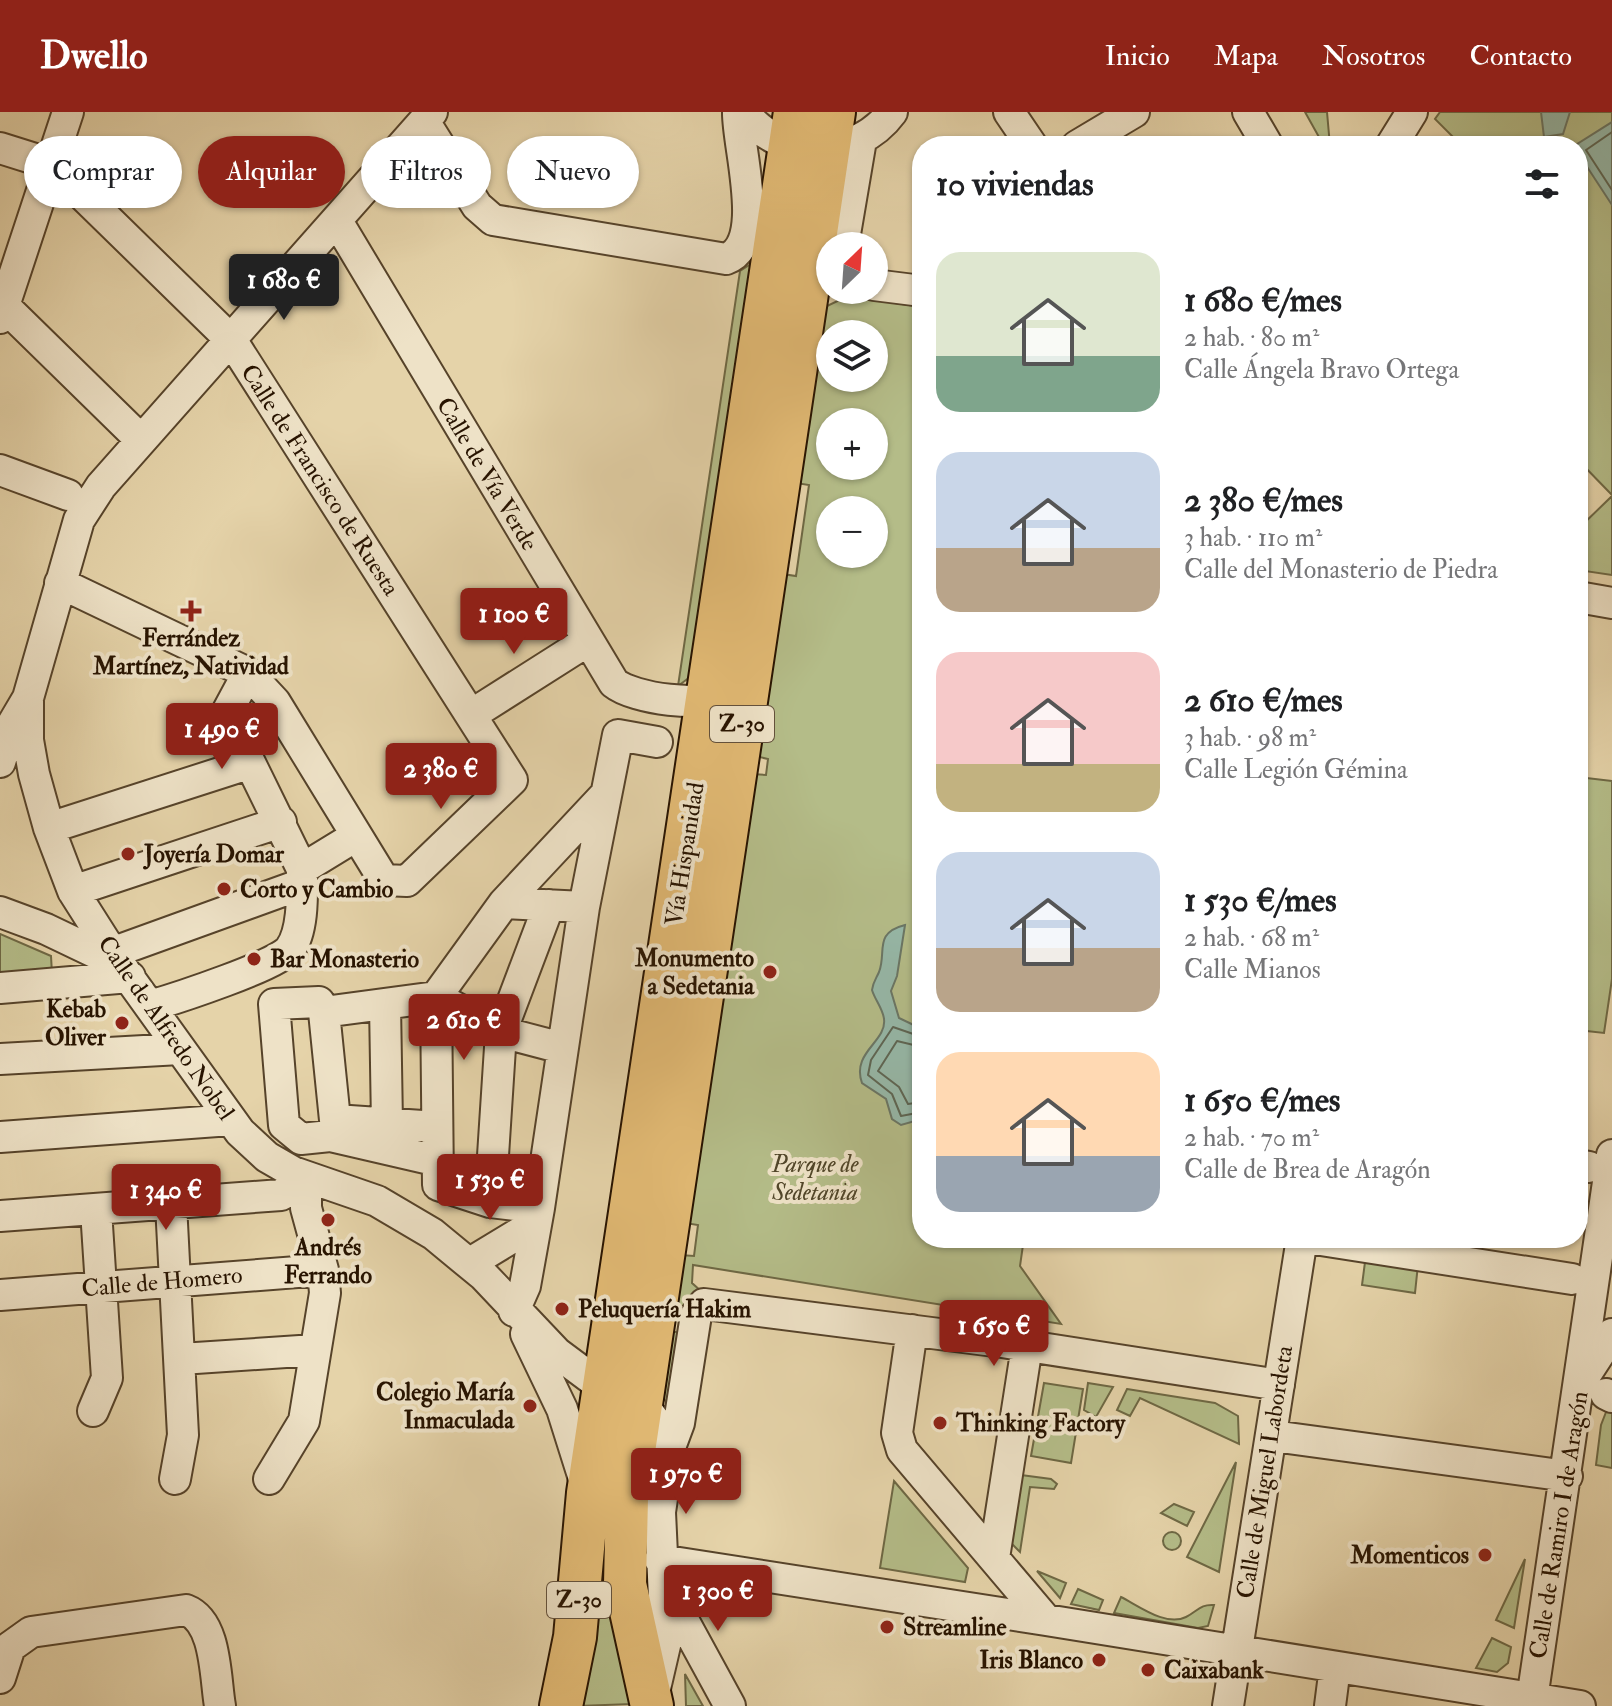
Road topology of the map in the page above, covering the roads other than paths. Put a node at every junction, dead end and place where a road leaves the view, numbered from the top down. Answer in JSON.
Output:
{"nodes":[{"id":1,"x":68,"y":112,"type":"edge"},
{"id":2,"x":738,"y":112,"type":"edge"},
{"id":3,"x":744,"y":112,"type":"edge"},
{"id":4,"x":892,"y":112,"type":"edge"},
{"id":5,"x":1009,"y":112,"type":"edge"},
{"id":6,"x":1134,"y":112,"type":"edge"},
{"id":7,"x":1248,"y":112,"type":"edge"},
{"id":8,"x":1412,"y":112,"type":"edge"},
{"id":9,"x":428,"y":117,"type":"edge"},
{"id":10,"x":822,"y":132,"type":"edge"},
{"id":11,"x":60,"y":136,"type":"edge"},
{"id":12,"x":1025,"y":136,"type":"edge"},
{"id":13,"x":1094,"y":136,"type":"edge"},
{"id":14,"x":1262,"y":136,"type":"edge"},
{"id":15,"x":1397,"y":136,"type":"edge"},
{"id":16,"x":0,"y":148,"type":"edge"},
{"id":17,"x":24,"y":156,"type":"edge"},
{"id":18,"x":36,"y":208,"type":"edge"},
{"id":19,"x":96,"y":208,"type":"edge"},
{"id":20,"x":337,"y":221,"type":"junction"},
{"id":21,"x":820,"y":232,"type":"edge"},
{"id":22,"x":840,"y":232,"type":"edge"},
{"id":23,"x":888,"y":287,"type":"edge"},
{"id":24,"x":912,"y":290,"type":"edge"},
{"id":25,"x":816,"y":294,"type":"edge"},
{"id":26,"x":2,"y":308,"type":"edge"},
{"id":27,"x":232,"y":341,"type":"junction"},
{"id":28,"x":141,"y":440,"type":"junction"},
{"id":29,"x":0,"y":470,"type":"edge"},
{"id":30,"x":74,"y":507,"type":"junction"},
{"id":31,"x":60,"y":583,"type":"junction"},
{"id":32,"x":1588,"y":599,"type":"edge"},
{"id":33,"x":1612,"y":603,"type":"edge"},
{"id":34,"x":1588,"y":616,"type":"edge"},
{"id":35,"x":1612,"y":619,"type":"edge"},
{"id":36,"x":586,"y":642,"type":"junction"},
{"id":37,"x":248,"y":673,"type":"junction"},
{"id":38,"x":748,"y":674,"type":"junction"},
{"id":39,"x":28,"y":698,"type":"junction"},
{"id":40,"x":708,"y":701,"type":"junction"},
{"id":41,"x":471,"y":715,"type":"junction"},
{"id":42,"x":657,"y":742,"type":"dead end"},
{"id":43,"x":0,"y":762,"type":"edge"},
{"id":44,"x":248,"y":764,"type":"junction"},
{"id":45,"x":606,"y":794,"type":"junction"},
{"id":46,"x":281,"y":822,"type":"junction"},
{"id":47,"x":49,"y":828,"type":"junction"},
{"id":48,"x":356,"y":836,"type":"junction"},
{"id":49,"x":302,"y":876,"type":"junction"},
{"id":50,"x":76,"y":896,"type":"junction"},
{"id":51,"x":504,"y":903,"type":"junction"},
{"id":52,"x":549,"y":905,"type":"junction"},
{"id":53,"x":584,"y":907,"type":"junction"},
{"id":54,"x":0,"y":912,"type":"edge"},
{"id":55,"x":46,"y":929,"type":"junction"},
{"id":56,"x":121,"y":965,"type":"junction"},
{"id":57,"x":0,"y":988,"type":"edge"},
{"id":58,"x":436,"y":997,"type":"junction"},
{"id":59,"x":385,"y":1004,"type":"junction"},
{"id":60,"x":150,"y":1006,"type":"junction"},
{"id":61,"x":322,"y":1007,"type":"junction"},
{"id":62,"x":501,"y":1032,"type":"junction"},
{"id":63,"x":562,"y":1048,"type":"junction"},
{"id":64,"x":180,"y":1049,"type":"junction"},
{"id":65,"x":0,"y":1059,"type":"edge"},
{"id":66,"x":231,"y":1120,"type":"junction"},
{"id":67,"x":387,"y":1124,"type":"junction"},
{"id":68,"x":437,"y":1127,"type":"junction"},
{"id":69,"x":0,"y":1137,"type":"edge"},
{"id":70,"x":438,"y":1173,"type":"junction"},
{"id":71,"x":1600,"y":1174,"type":"edge"},
{"id":72,"x":306,"y":1178,"type":"junction"},
{"id":73,"x":490,"y":1202,"type":"junction"},
{"id":74,"x":171,"y":1204,"type":"junction"},
{"id":75,"x":96,"y":1210,"type":"junction"},
{"id":76,"x":0,"y":1216,"type":"edge"},
{"id":77,"x":537,"y":1216,"type":"junction"},
{"id":78,"x":1300,"y":1248,"type":"edge"},
{"id":79,"x":1372,"y":1248,"type":"edge"},
{"id":80,"x":470,"y":1263,"type":"junction"},
{"id":81,"x":323,"y":1270,"type":"junction"},
{"id":82,"x":1572,"y":1279,"type":"dead end"},
{"id":83,"x":176,"y":1280,"type":"junction"},
{"id":84,"x":102,"y":1287,"type":"junction"},
{"id":85,"x":0,"y":1295,"type":"edge"},
{"id":86,"x":514,"y":1311,"type":"junction"},
{"id":87,"x":612,"y":1330,"type":"junction"},
{"id":88,"x":912,"y":1330,"type":"junction"},
{"id":89,"x":1612,"y":1334,"type":"edge"},
{"id":90,"x":1027,"y":1346,"type":"junction"},
{"id":91,"x":315,"y":1350,"type":"junction"},
{"id":92,"x":557,"y":1353,"type":"junction"},
{"id":93,"x":181,"y":1359,"type":"junction"},
{"id":94,"x":1279,"y":1385,"type":"junction"},
{"id":95,"x":604,"y":1388,"type":"junction"},
{"id":96,"x":1599,"y":1391,"type":"edge"},
{"id":97,"x":640,"y":1407,"type":"junction"},
{"id":98,"x":93,"y":1411,"type":"dead end"},
{"id":99,"x":1273,"y":1436,"type":"junction"},
{"id":100,"x":669,"y":1450,"type":"junction"},
{"id":101,"x":1567,"y":1476,"type":"junction"},
{"id":102,"x":175,"y":1479,"type":"dead end"},
{"id":103,"x":269,"y":1479,"type":"dead end"},
{"id":104,"x":588,"y":1493,"type":"junction"},
{"id":105,"x":994,"y":1558,"type":"junction"},
{"id":106,"x":663,"y":1572,"type":"junction"},
{"id":107,"x":1046,"y":1620,"type":"junction"},
{"id":108,"x":1237,"y":1651,"type":"junction"},
{"id":109,"x":1335,"y":1667,"type":"junction"},
{"id":110,"x":0,"y":1678,"type":"edge"},
{"id":111,"x":1532,"y":1702,"type":"edge"},
{"id":112,"x":652,"y":1704,"type":"edge"},
{"id":113,"x":220,"y":1706,"type":"edge"},
{"id":114,"x":561,"y":1706,"type":"edge"},
{"id":115,"x":730,"y":1706,"type":"edge"},
{"id":116,"x":1228,"y":1706,"type":"edge"},
{"id":117,"x":1330,"y":1706,"type":"edge"},
{"id":118,"x":1580,"y":1706,"type":"edge"}],
"edges":[{"from":1,"to":11,"type":"street"},
{"from":2,"to":9,"type":"street"},
{"from":3,"to":10,"type":"street"},
{"from":4,"to":10,"type":"street"},
{"from":5,"to":12,"type":"street"},
{"from":6,"to":13,"type":"street"},
{"from":7,"to":14,"type":"street"},
{"from":8,"to":15,"type":"street"},
{"from":9,"to":20,"type":"street"},
{"from":10,"to":21,"type":"highway","name":"Vía Hispanidad","number":"Z-30"},
{"from":10,"to":22,"type":"street"},
{"from":10,"to":40,"type":"highway","name":"Vía Hispanidad","number":"Z-30"},
{"from":16,"to":17,"type":"street"},
{"from":18,"to":26,"type":"street"},
{"from":19,"to":27,"type":"street","name":"Calle de Francisco de Ruesta"},
{"from":20,"to":27,"type":"street"},
{"from":20,"to":36,"type":"street","name":"Calle de Vía Verde"},
{"from":23,"to":24,"type":"street"},
{"from":25,"to":38,"type":"highway","name":"Vía Hispanidad","number":"Z-30"},
{"from":26,"to":28,"type":"street"},
{"from":27,"to":28,"type":"street"},
{"from":27,"to":41,"type":"street","name":"Calle de Francisco de Ruesta"},
{"from":28,"to":30,"type":"street"},
{"from":29,"to":30,"type":"street"},
{"from":30,"to":31,"type":"street"},
{"from":31,"to":37,"type":"street"},
{"from":31,"to":39,"type":"street"},
{"from":32,"to":33,"type":"street"},
{"from":34,"to":35,"type":"street"},
{"from":36,"to":40,"type":"street","name":"Calle de Vía Verde"},
{"from":36,"to":41,"type":"street"},
{"from":37,"to":44,"type":"street"},
{"from":37,"to":48,"type":"street"},
{"from":38,"to":40,"type":"street"},
{"from":38,"to":97,"type":"highway","name":"Vía Hispanidad","number":"Z-30"},
{"from":39,"to":43,"type":"street"},
{"from":39,"to":47,"type":"street","name":"Calle de Alfredo Nobel"},
{"from":40,"to":87,"type":"highway","name":"Vía Hispanidad","number":"Z-30"},
{"from":41,"to":48,"type":"street","name":"Calle de Francisco de Ruesta"},
{"from":42,"to":45,"type":"street"},
{"from":44,"to":46,"type":"street"},
{"from":44,"to":47,"type":"street"},
{"from":45,"to":51,"type":"street"},
{"from":45,"to":53,"type":"street"},
{"from":46,"to":49,"type":"street"},
{"from":46,"to":50,"type":"street"},
{"from":47,"to":50,"type":"street","name":"Calle de Alfredo Nobel"},
{"from":48,"to":49,"type":"street"},
{"from":49,"to":56,"type":"street"},
{"from":49,"to":60,"type":"street"},
{"from":50,"to":55,"type":"street"},
{"from":50,"to":56,"type":"street","name":"Calle de Alfredo Nobel"},
{"from":51,"to":52,"type":"street"},
{"from":51,"to":58,"type":"street"},
{"from":52,"to":53,"type":"street"},
{"from":52,"to":62,"type":"street"},
{"from":53,"to":63,"type":"street"},
{"from":54,"to":55,"type":"street"},
{"from":55,"to":56,"type":"street"},
{"from":56,"to":57,"type":"street"},
{"from":56,"to":60,"type":"street","name":"Calle de Alfredo Nobel"},
{"from":58,"to":59,"type":"street"},
{"from":58,"to":62,"type":"street"},
{"from":58,"to":68,"type":"street"},
{"from":59,"to":61,"type":"street"},
{"from":59,"to":67,"type":"street"},
{"from":60,"to":64,"type":"street","name":"Calle de Alfredo Nobel"},
{"from":61,"to":67,"type":"street"},
{"from":61,"to":70,"type":"street"},
{"from":62,"to":63,"type":"street"},
{"from":62,"to":73,"type":"street"},
{"from":63,"to":77,"type":"street"},
{"from":64,"to":65,"type":"street"},
{"from":64,"to":66,"type":"street","name":"Calle de Alfredo Nobel"},
{"from":66,"to":69,"type":"street"},
{"from":66,"to":72,"type":"street","name":"Calle de Alfredo Nobel"},
{"from":67,"to":68,"type":"street"},
{"from":68,"to":70,"type":"street"},
{"from":70,"to":73,"type":"street"},
{"from":71,"to":96,"type":"street","name":"Calle de Ramiro I de Aragón"},
{"from":72,"to":74,"type":"street"},
{"from":72,"to":80,"type":"street","name":"Calle de Alfredo Nobel"},
{"from":72,"to":81,"type":"street"},
{"from":73,"to":77,"type":"street"},
{"from":74,"to":75,"type":"street"},
{"from":74,"to":83,"type":"street"},
{"from":75,"to":76,"type":"street"},
{"from":75,"to":84,"type":"street"},
{"from":77,"to":80,"type":"street"},
{"from":77,"to":86,"type":"street"},
{"from":78,"to":94,"type":"street","name":"Calle de Miguel Labordeta"},
{"from":79,"to":82,"type":"street"},
{"from":80,"to":86,"type":"street","name":"Calle de Alfredo Nobel"},
{"from":81,"to":83,"type":"street","name":"Calle de Homero"},
{"from":81,"to":91,"type":"street"},
{"from":83,"to":84,"type":"street","name":"Calle de Homero"},
{"from":83,"to":93,"type":"street"},
{"from":84,"to":85,"type":"street","name":"Calle de Homero"},
{"from":84,"to":98,"type":"street"},
{"from":86,"to":92,"type":"street","name":"Calle de Alfredo Nobel"},
{"from":86,"to":104,"type":"street","name":"Calle de Alfredo Nobel"},
{"from":87,"to":92,"type":"street"},
{"from":87,"to":95,"type":"highway","name":"Vía Hispanidad","number":"Z-30"},
{"from":88,"to":90,"type":"street"},
{"from":88,"to":100,"type":"street","name":"Vía Hispanidad"},
{"from":88,"to":105,"type":"street"},
{"from":89,"to":96,"type":"street"},
{"from":90,"to":94,"type":"street"},
{"from":90,"to":105,"type":"street"},
{"from":91,"to":93,"type":"street"},
{"from":91,"to":103,"type":"street"},
{"from":92,"to":95,"type":"street","name":"Calle de Alfredo Nobel"},
{"from":93,"to":102,"type":"street"},
{"from":94,"to":99,"type":"street","name":"Calle de Miguel Labordeta"},
{"from":95,"to":97,"type":"street","name":"Calle de Alfredo Nobel"},
{"from":95,"to":104,"type":"highway","name":"Vía Hispanidad","number":"Z-30"},
{"from":96,"to":101,"type":"street","name":"Calle de Ramiro I de Aragón"},
{"from":97,"to":100,"type":"street","name":"Calle de Alfredo Nobel"},
{"from":97,"to":112,"type":"highway","name":"Vía Hispanidad","number":"Z-30"},
{"from":99,"to":101,"type":"street"},
{"from":99,"to":108,"type":"street","name":"Calle de Miguel Labordeta"},
{"from":100,"to":106,"type":"street","name":"Vía Hispanidad"},
{"from":101,"to":111,"type":"street","name":"Calle de Ramiro I de Aragón"},
{"from":104,"to":114,"type":"highway","name":"Vía Hispanidad","number":"Z-30"},
{"from":105,"to":107,"type":"street"},
{"from":106,"to":107,"type":"street"},
{"from":106,"to":112,"type":"street","name":"Vía Hispanidad"},
{"from":106,"to":115,"type":"street"},
{"from":107,"to":108,"type":"street"},
{"from":108,"to":109,"type":"street"},
{"from":108,"to":116,"type":"street","name":"Calle de Miguel Labordeta"},
{"from":109,"to":111,"type":"street"},
{"from":109,"to":117,"type":"street"},
{"from":110,"to":113,"type":"street"},
{"from":111,"to":118,"type":"street"}]}
